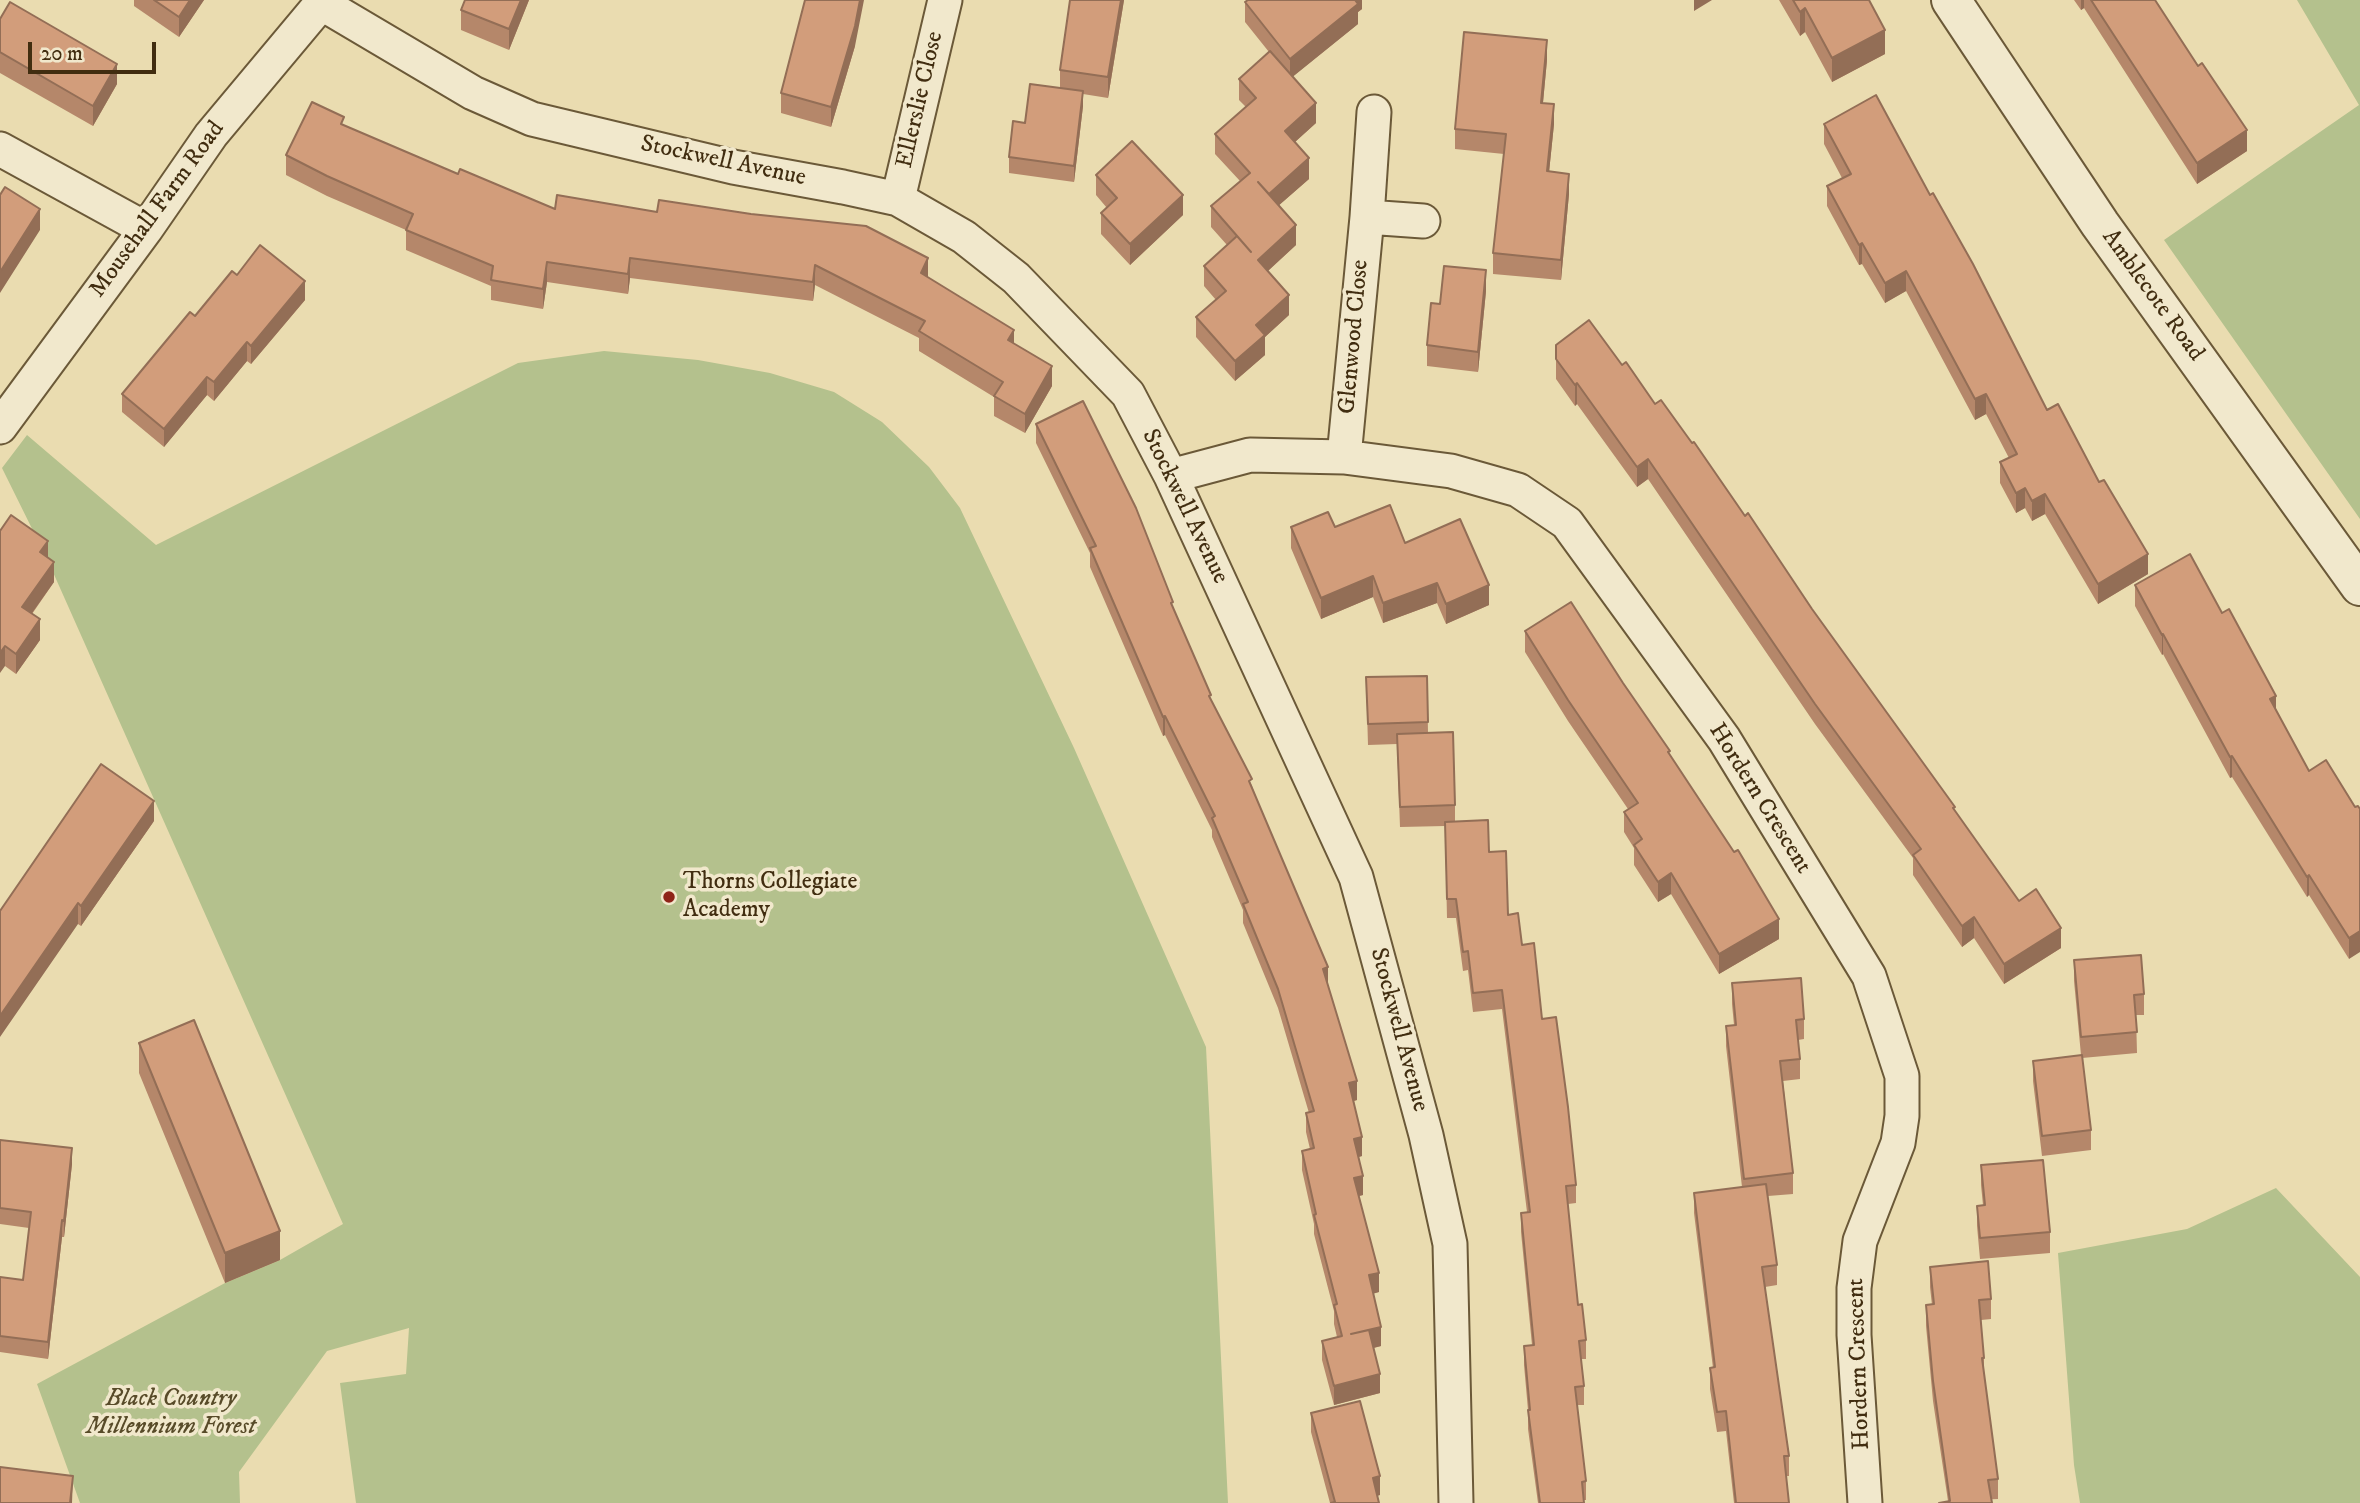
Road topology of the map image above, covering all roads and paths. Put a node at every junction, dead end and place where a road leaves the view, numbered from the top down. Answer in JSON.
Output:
{"nodes":[{"id":1,"x":945,"y":0,"type":"edge"},
{"id":2,"x":1951,"y":0,"type":"edge"},
{"id":3,"x":322,"y":2,"type":"edge"},
{"id":4,"x":1374,"y":112,"type":"dead end"},
{"id":5,"x":0,"y":149,"type":"edge"},
{"id":6,"x":898,"y":200,"type":"junction"},
{"id":7,"x":1367,"y":218,"type":"junction"},
{"id":8,"x":1423,"y":221,"type":"dead end"},
{"id":9,"x":146,"y":229,"type":"junction"},
{"id":10,"x":0,"y":427,"type":"edge"},
{"id":11,"x":1344,"y":457,"type":"junction"},
{"id":12,"x":1171,"y":476,"type":"junction"},
{"id":13,"x":2360,"y":586,"type":"edge"},
{"id":14,"x":1456,"y":1503,"type":"edge"},
{"id":15,"x":1865,"y":1503,"type":"edge"}],
"edges":[{"from":1,"to":6,"type":"street","name":"Ellerslie Close"},
{"from":2,"to":13,"type":"street","name":"Amblecote Road"},
{"from":3,"to":6,"type":"street","name":"Stockwell Avenue"},
{"from":3,"to":9,"type":"street","name":"Mousehall Farm Road"},
{"from":4,"to":7,"type":"street","name":"Glenwood Close"},
{"from":5,"to":9,"type":"street"},
{"from":6,"to":12,"type":"street","name":"Stockwell Avenue"},
{"from":7,"to":8,"type":"street"},
{"from":7,"to":11,"type":"street","name":"Glenwood Close"},
{"from":9,"to":10,"type":"street","name":"Mousehall Farm Road"},
{"from":11,"to":12,"type":"street","name":"Hordern Crescent"},
{"from":11,"to":15,"type":"street","name":"Hordern Crescent"},
{"from":12,"to":14,"type":"street","name":"Stockwell Avenue"}]}
